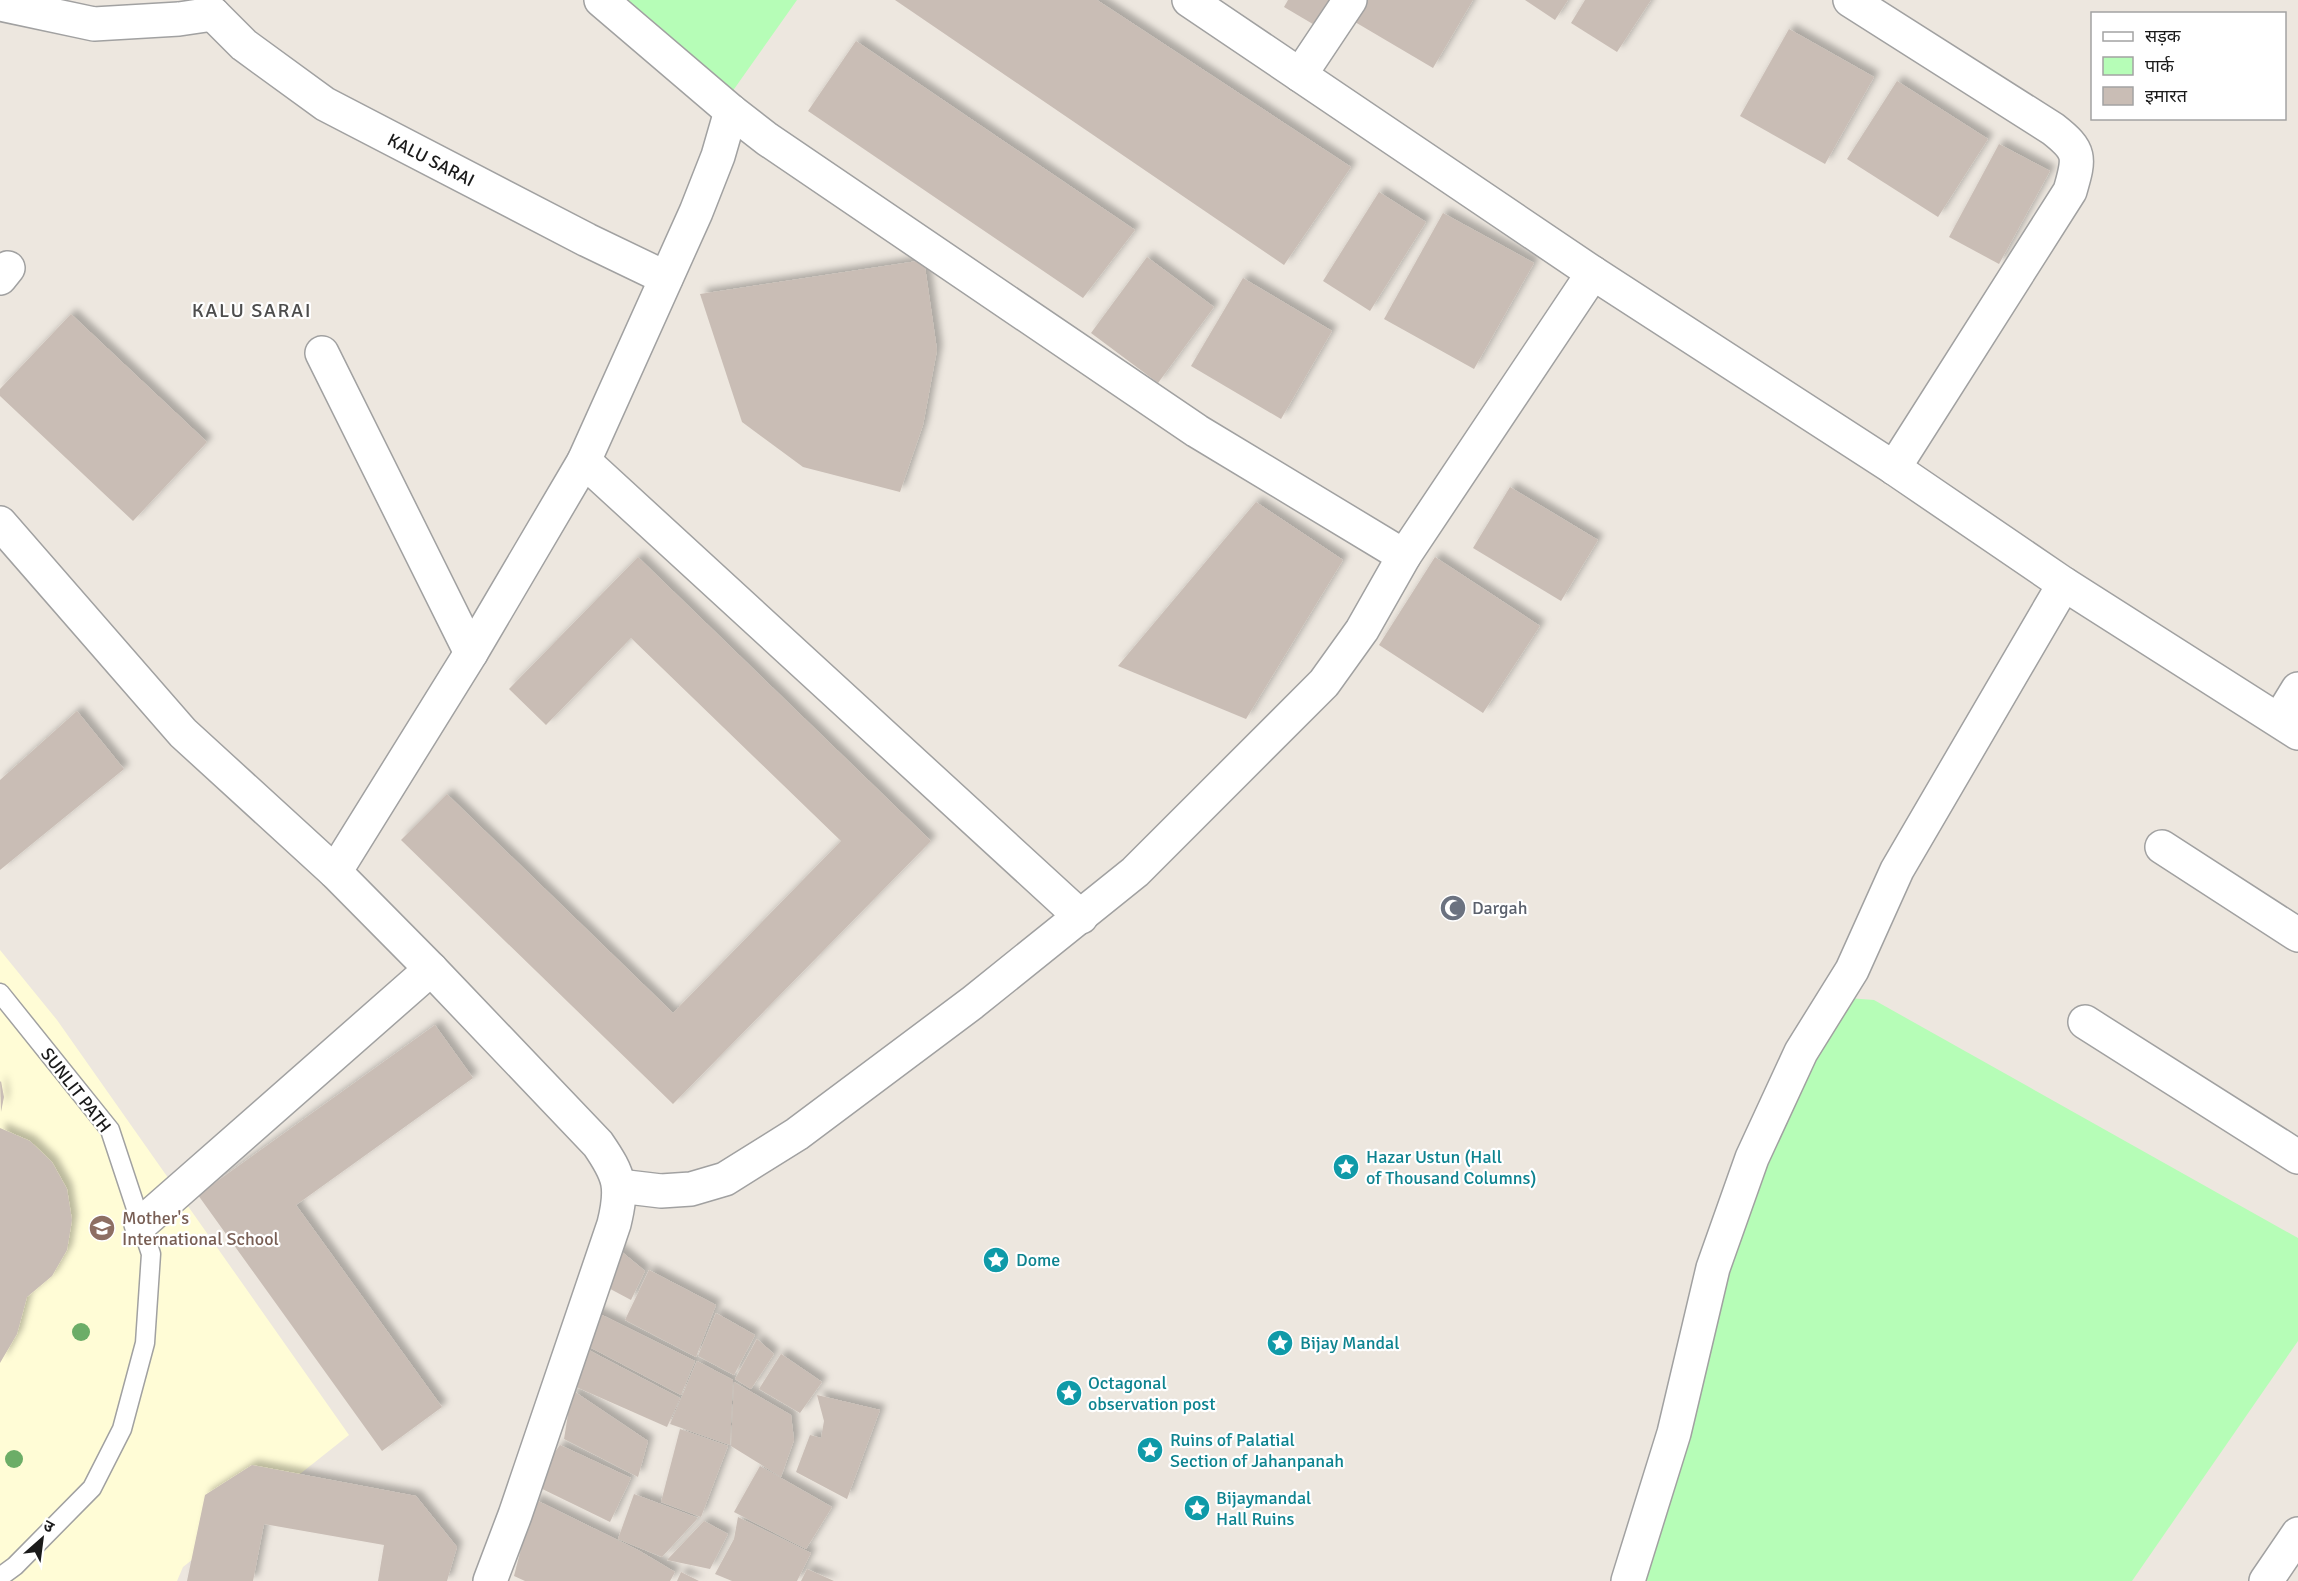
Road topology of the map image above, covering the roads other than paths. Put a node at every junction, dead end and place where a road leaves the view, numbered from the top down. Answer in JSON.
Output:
{"nodes":[{"id":1,"x":601,"y":0,"type":"edge"},
{"id":2,"x":1189,"y":0,"type":"edge"},
{"id":3,"x":1350,"y":0,"type":"edge"},
{"id":4,"x":1850,"y":0,"type":"edge"},
{"id":5,"x":0,"y":4,"type":"edge"},
{"id":6,"x":212,"y":7,"type":"edge"},
{"id":7,"x":1300,"y":75,"type":"junction"},
{"id":8,"x":731,"y":111,"type":"junction"},
{"id":9,"x":1593,"y":273,"type":"junction"},
{"id":10,"x":666,"y":278,"type":"junction"},
{"id":11,"x":322,"y":353,"type":"dead end"},
{"id":12,"x":584,"y":461,"type":"junction"},
{"id":13,"x":1894,"y":468,"type":"junction"},
{"id":14,"x":0,"y":523,"type":"edge"},
{"id":15,"x":1404,"y":556,"type":"junction"},
{"id":16,"x":2064,"y":584,"type":"junction"},
{"id":17,"x":471,"y":653,"type":"junction"},
{"id":18,"x":2298,"y":689,"type":"edge"},
{"id":19,"x":2288,"y":727,"type":"edge"},
{"id":20,"x":2162,"y":847,"type":"dead end"},
{"id":21,"x":334,"y":872,"type":"junction"},
{"id":22,"x":1081,"y":916,"type":"junction"},
{"id":23,"x":2298,"y":935,"type":"edge"},
{"id":24,"x":431,"y":969,"type":"junction"},
{"id":25,"x":0,"y":993,"type":"edge"},
{"id":26,"x":2085,"y":1022,"type":"dead end"},
{"id":27,"x":2298,"y":1157,"type":"edge"},
{"id":28,"x":619,"y":1186,"type":"junction"},
{"id":29,"x":141,"y":1224,"type":"junction"},
{"id":30,"x":2298,"y":1534,"type":"edge"},
{"id":31,"x":0,"y":1577,"type":"edge"},
{"id":32,"x":490,"y":1581,"type":"edge"},
{"id":33,"x":1628,"y":1581,"type":"edge"},
{"id":34,"x":2266,"y":1581,"type":"edge"}],
"edges":[{"from":1,"to":8,"type":"street"},
{"from":2,"to":7,"type":"street"},
{"from":3,"to":7,"type":"street"},
{"from":4,"to":13,"type":"street"},
{"from":5,"to":6,"type":"street"},
{"from":6,"to":10,"type":"street","name":"KALU SARAI"},
{"from":7,"to":9,"type":"street"},
{"from":8,"to":10,"type":"street"},
{"from":8,"to":15,"type":"street"},
{"from":9,"to":13,"type":"street"},
{"from":9,"to":15,"type":"street"},
{"from":10,"to":12,"type":"street"},
{"from":11,"to":17,"type":"street"},
{"from":12,"to":17,"type":"street"},
{"from":12,"to":22,"type":"street"},
{"from":13,"to":16,"type":"street"},
{"from":14,"to":21,"type":"street"},
{"from":15,"to":22,"type":"street"},
{"from":16,"to":19,"type":"street"},
{"from":16,"to":33,"type":"street"},
{"from":17,"to":21,"type":"street"},
{"from":18,"to":19,"type":"street"},
{"from":20,"to":23,"type":"street"},
{"from":21,"to":24,"type":"street"},
{"from":22,"to":28,"type":"street"},
{"from":24,"to":28,"type":"street"},
{"from":24,"to":29,"type":"street"},
{"from":25,"to":29,"type":"lane","name":"SUNLIT PATH"},
{"from":26,"to":27,"type":"street"},
{"from":28,"to":32,"type":"street"},
{"from":29,"to":31,"type":"lane","name":"SUNLIT PATH"},
{"from":30,"to":34,"type":"street"}]}
